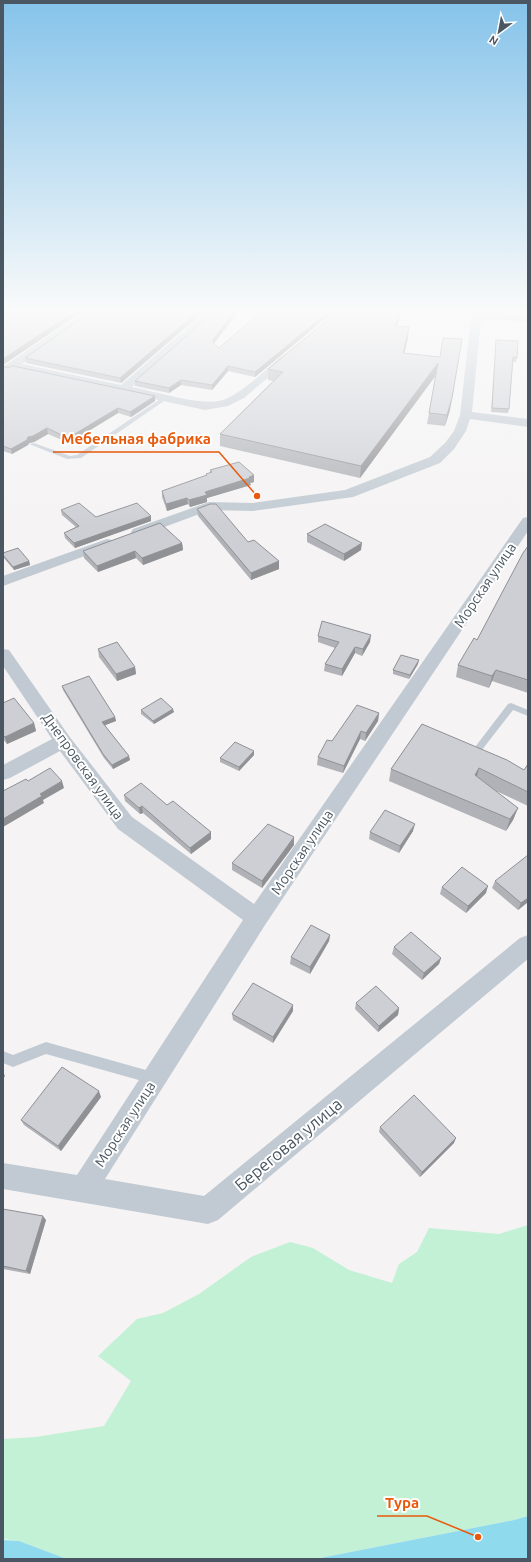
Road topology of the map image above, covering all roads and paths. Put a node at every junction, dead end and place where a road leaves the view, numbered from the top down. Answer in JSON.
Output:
{"nodes":[{"id":1,"x":91,"y":381,"type":"edge"},
{"id":2,"x":132,"y":381,"type":"edge"},
{"id":3,"x":258,"y":381,"type":"edge"},
{"id":4,"x":470,"y":381,"type":"edge"},
{"id":5,"x":124,"y":388,"type":"junction"},
{"id":6,"x":165,"y":398,"type":"junction"},
{"id":7,"x":466,"y":415,"type":"junction"},
{"id":8,"x":528,"y":423,"type":"edge"},
{"id":9,"x":32,"y":444,"type":"edge"},
{"id":10,"x":528,"y":521,"type":"edge"},
{"id":11,"x":3,"y":580,"type":"edge"},
{"id":12,"x":3,"y":654,"type":"edge"},
{"id":13,"x":528,"y":713,"type":"edge"},
{"id":14,"x":63,"y":741,"type":"junction"},
{"id":15,"x":475,"y":753,"type":"edge"},
{"id":16,"x":3,"y":773,"type":"edge"},
{"id":17,"x":257,"y":918,"type":"junction"},
{"id":18,"x":528,"y":945,"type":"edge"},
{"id":19,"x":3,"y":1057,"type":"edge"},
{"id":20,"x":154,"y":1078,"type":"junction"},
{"id":21,"x":3,"y":1176,"type":"edge"},
{"id":22,"x":84,"y":1188,"type":"junction"}],
"edges":[{"from":1,"to":5,"type":"street"},
{"from":2,"to":5,"type":"street"},
{"from":3,"to":6,"type":"street"},
{"from":4,"to":7,"type":"street"},
{"from":5,"to":6,"type":"street"},
{"from":6,"to":9,"type":"lane"},
{"from":7,"to":8,"type":"street"},
{"from":7,"to":11,"type":"street"},
{"from":10,"to":17,"type":"street","name":"Морская улица"},
{"from":12,"to":14,"type":"street","name":"Днепровская улица"},
{"from":13,"to":15,"type":"lane"},
{"from":14,"to":16,"type":"street"},
{"from":14,"to":17,"type":"street","name":"Днепровская улица"},
{"from":17,"to":20,"type":"street","name":"Морская улица"},
{"from":18,"to":22,"type":"street","name":"Береговая улица"},
{"from":19,"to":20,"type":"lane"},
{"from":20,"to":22,"type":"street","name":"Морская улица"},
{"from":21,"to":22,"type":"street","name":"Береговая улица"}]}
